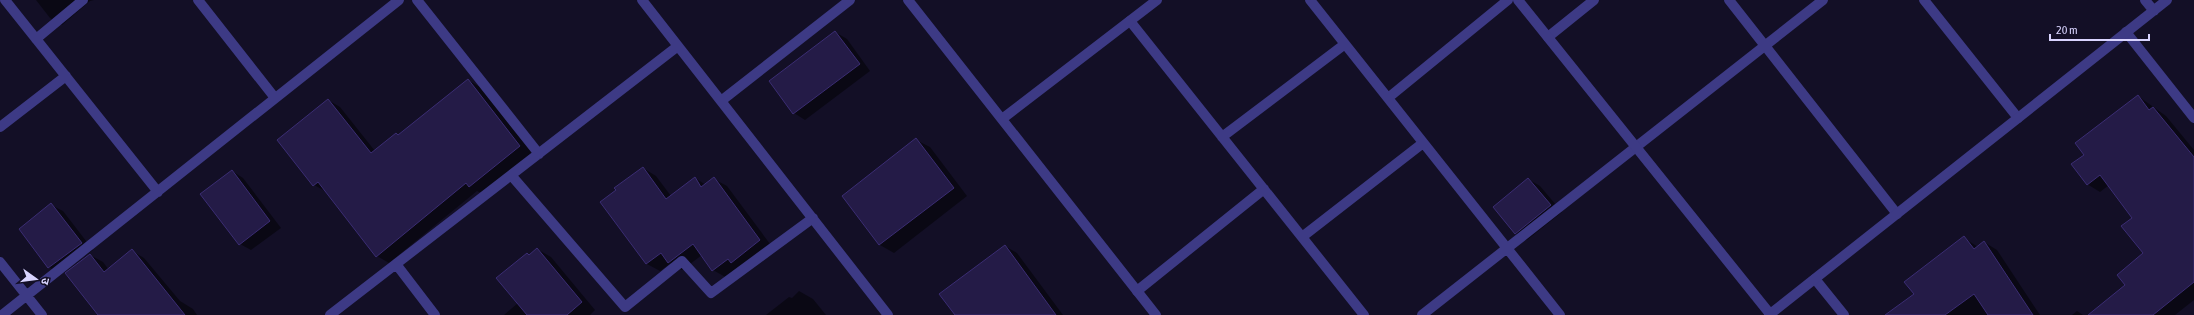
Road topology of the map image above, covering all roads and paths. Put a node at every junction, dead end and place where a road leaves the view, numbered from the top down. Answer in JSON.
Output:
{"nodes":[{"id":1,"x":5,"y":0,"type":"edge"},
{"id":2,"x":83,"y":0,"type":"edge"},
{"id":3,"x":198,"y":0,"type":"edge"},
{"id":4,"x":399,"y":0,"type":"edge"},
{"id":5,"x":417,"y":0,"type":"edge"},
{"id":6,"x":642,"y":0,"type":"edge"},
{"id":7,"x":850,"y":0,"type":"edge"},
{"id":8,"x":908,"y":0,"type":"edge"},
{"id":9,"x":1157,"y":0,"type":"edge"},
{"id":10,"x":1310,"y":0,"type":"edge"},
{"id":11,"x":1508,"y":0,"type":"edge"},
{"id":12,"x":1518,"y":0,"type":"edge"},
{"id":13,"x":1594,"y":0,"type":"edge"},
{"id":14,"x":1729,"y":0,"type":"edge"},
{"id":15,"x":1823,"y":0,"type":"edge"},
{"id":16,"x":1924,"y":0,"type":"edge"},
{"id":17,"x":2145,"y":0,"type":"edge"},
{"id":18,"x":2167,"y":0,"type":"edge"},
{"id":19,"x":2154,"y":10,"type":"junction"},
{"id":20,"x":1130,"y":21,"type":"junction"},
{"id":21,"x":2126,"y":32,"type":"junction"},
{"id":22,"x":1548,"y":37,"type":"junction"},
{"id":23,"x":36,"y":39,"type":"junction"},
{"id":24,"x":1345,"y":44,"type":"junction"},
{"id":25,"x":678,"y":46,"type":"junction"},
{"id":26,"x":1765,"y":46,"type":"junction"},
{"id":27,"x":66,"y":76,"type":"junction"},
{"id":28,"x":275,"y":98,"type":"junction"},
{"id":29,"x":1388,"y":98,"type":"junction"},
{"id":30,"x":721,"y":101,"type":"junction"},
{"id":31,"x":2018,"y":118,"type":"junction"},
{"id":32,"x":2194,"y":118,"type":"edge"},
{"id":33,"x":1002,"y":119,"type":"junction"},
{"id":34,"x":0,"y":127,"type":"edge"},
{"id":35,"x":1222,"y":137,"type":"junction"},
{"id":36,"x":1423,"y":143,"type":"junction"},
{"id":37,"x":1636,"y":147,"type":"junction"},
{"id":38,"x":539,"y":154,"type":"junction"},
{"id":39,"x":511,"y":175,"type":"junction"},
{"id":40,"x":1264,"y":189,"type":"junction"},
{"id":41,"x":158,"y":192,"type":"junction"},
{"id":42,"x":1897,"y":214,"type":"junction"},
{"id":43,"x":813,"y":218,"type":"junction"},
{"id":44,"x":1302,"y":237,"type":"junction"},
{"id":45,"x":1507,"y":248,"type":"junction"},
{"id":46,"x":0,"y":262,"type":"edge"},
{"id":47,"x":396,"y":264,"type":"junction"},
{"id":48,"x":1815,"y":279,"type":"junction"},
{"id":49,"x":1137,"y":291,"type":"junction"},
{"id":50,"x":27,"y":296,"type":"junction"},
{"id":51,"x":2,"y":315,"type":"edge"},
{"id":52,"x":42,"y":315,"type":"edge"},
{"id":53,"x":330,"y":315,"type":"edge"},
{"id":54,"x":435,"y":315,"type":"edge"},
{"id":55,"x":888,"y":315,"type":"edge"},
{"id":56,"x":1156,"y":315,"type":"edge"},
{"id":57,"x":1364,"y":315,"type":"edge"},
{"id":58,"x":1422,"y":315,"type":"edge"},
{"id":59,"x":1560,"y":315,"type":"edge"},
{"id":60,"x":1770,"y":315,"type":"edge"},
{"id":61,"x":1844,"y":315,"type":"edge"}],
"edges":[{"from":1,"to":23,"type":"street"},
{"from":2,"to":23,"type":"street"},
{"from":3,"to":28,"type":"street"},
{"from":4,"to":28,"type":"street"},
{"from":5,"to":38,"type":"street"},
{"from":6,"to":25,"type":"street"},
{"from":7,"to":30,"type":"street"},
{"from":8,"to":33,"type":"street"},
{"from":9,"to":20,"type":"street"},
{"from":10,"to":24,"type":"street"},
{"from":11,"to":29,"type":"street"},
{"from":12,"to":22,"type":"street"},
{"from":13,"to":22,"type":"street"},
{"from":14,"to":26,"type":"street"},
{"from":15,"to":26,"type":"street"},
{"from":16,"to":31,"type":"street"},
{"from":17,"to":19,"type":"street"},
{"from":18,"to":19,"type":"street"},
{"from":19,"to":21,"type":"street"},
{"from":20,"to":33,"type":"street"},
{"from":20,"to":35,"type":"street"},
{"from":21,"to":31,"type":"street"},
{"from":21,"to":32,"type":"street"},
{"from":22,"to":37,"type":"street"},
{"from":23,"to":27,"type":"street"},
{"from":24,"to":29,"type":"street"},
{"from":24,"to":35,"type":"street"},
{"from":25,"to":30,"type":"street"},
{"from":25,"to":38,"type":"street"},
{"from":26,"to":37,"type":"street"},
{"from":26,"to":42,"type":"street"},
{"from":27,"to":34,"type":"street"},
{"from":27,"to":41,"type":"street"},
{"from":28,"to":41,"type":"street"},
{"from":29,"to":36,"type":"street"},
{"from":30,"to":43,"type":"street"},
{"from":31,"to":42,"type":"street"},
{"from":33,"to":49,"type":"street"},
{"from":35,"to":40,"type":"street"},
{"from":36,"to":44,"type":"street"},
{"from":36,"to":45,"type":"street"},
{"from":37,"to":45,"type":"street"},
{"from":37,"to":60,"type":"street"},
{"from":38,"to":39,"type":"street"},
{"from":39,"to":43,"type":"street"},
{"from":39,"to":47,"type":"street"},
{"from":40,"to":44,"type":"street"},
{"from":40,"to":49,"type":"street"},
{"from":41,"to":50,"type":"street"},
{"from":42,"to":48,"type":"street"},
{"from":43,"to":55,"type":"street"},
{"from":44,"to":57,"type":"street"},
{"from":45,"to":58,"type":"street"},
{"from":45,"to":59,"type":"street"},
{"from":46,"to":50,"type":"street"},
{"from":47,"to":53,"type":"street"},
{"from":47,"to":54,"type":"street"},
{"from":48,"to":60,"type":"street"},
{"from":48,"to":61,"type":"street"},
{"from":49,"to":56,"type":"street"},
{"from":50,"to":51,"type":"street"},
{"from":50,"to":52,"type":"street"}]}
